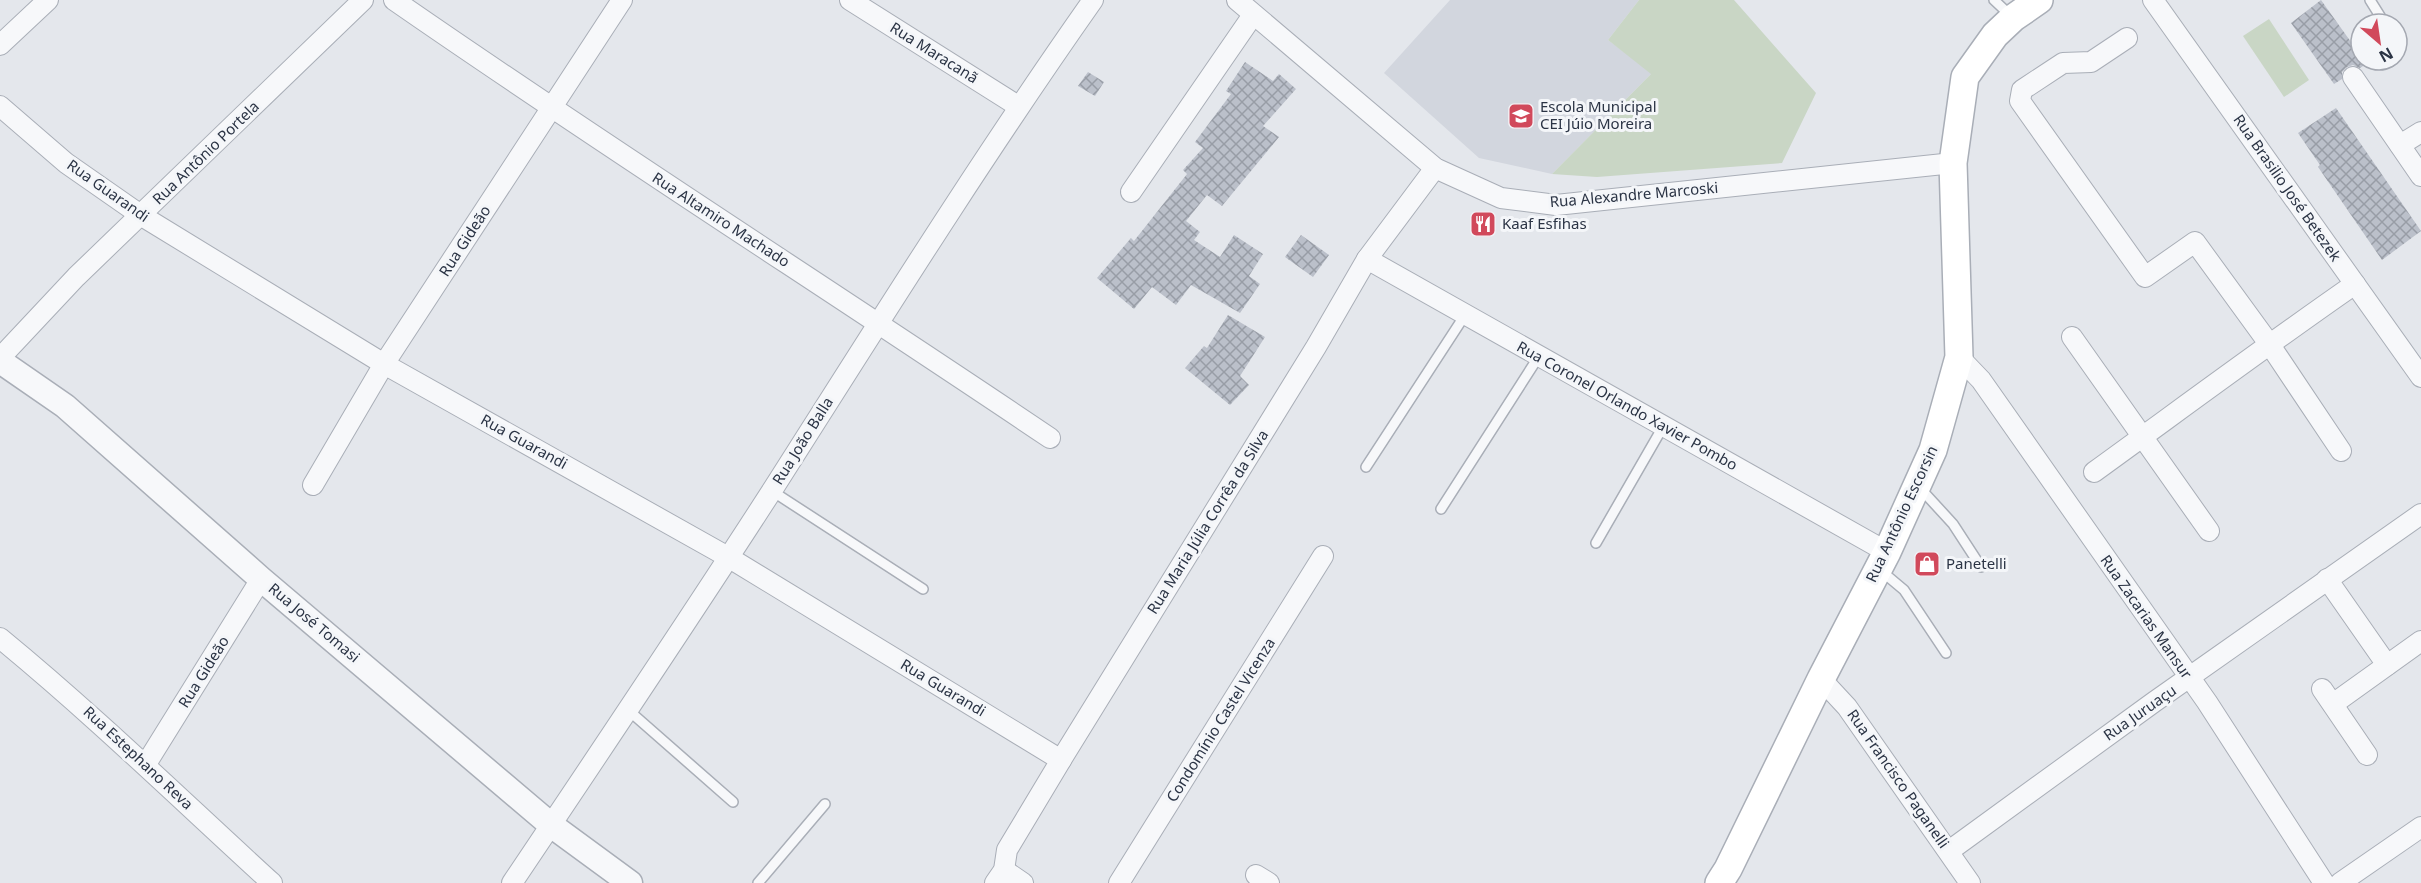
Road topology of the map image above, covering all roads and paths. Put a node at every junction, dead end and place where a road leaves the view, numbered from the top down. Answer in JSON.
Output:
{"nodes":[{"id":1,"x":48,"y":0,"type":"edge"},
{"id":2,"x":363,"y":0,"type":"edge"},
{"id":3,"x":394,"y":0,"type":"edge"},
{"id":4,"x":622,"y":0,"type":"edge"},
{"id":5,"x":850,"y":0,"type":"edge"},
{"id":6,"x":1093,"y":0,"type":"edge"},
{"id":7,"x":1237,"y":0,"type":"edge"},
{"id":8,"x":2038,"y":0,"type":"edge"},
{"id":9,"x":2153,"y":0,"type":"edge"},
{"id":10,"x":2003,"y":9,"type":"edge"},
{"id":11,"x":1253,"y":15,"type":"junction"},
{"id":12,"x":2127,"y":38,"type":"dead end"},
{"id":13,"x":0,"y":45,"type":"edge"},
{"id":14,"x":2353,"y":77,"type":"dead end"},
{"id":15,"x":0,"y":106,"type":"edge"},
{"id":16,"x":1018,"y":106,"type":"junction"},
{"id":17,"x":552,"y":110,"type":"junction"},
{"id":18,"x":2421,"y":132,"type":"edge"},
{"id":19,"x":2400,"y":146,"type":"junction"},
{"id":20,"x":1953,"y":163,"type":"junction"},
{"id":21,"x":1435,"y":168,"type":"junction"},
{"id":22,"x":2421,"y":176,"type":"edge"},
{"id":23,"x":1131,"y":192,"type":"dead end"},
{"id":24,"x":142,"y":216,"type":"junction"},
{"id":25,"x":1367,"y":259,"type":"junction"},
{"id":26,"x":2355,"y":284,"type":"junction"},
{"id":27,"x":1465,"y":315,"type":"junction"},
{"id":28,"x":878,"y":322,"type":"junction"},
{"id":29,"x":2072,"y":337,"type":"dead end"},
{"id":30,"x":2270,"y":345,"type":"junction"},
{"id":31,"x":1539,"y":356,"type":"junction"},
{"id":32,"x":1959,"y":357,"type":"junction"},
{"id":33,"x":0,"y":359,"type":"edge"},
{"id":34,"x":384,"y":364,"type":"junction"},
{"id":35,"x":2421,"y":377,"type":"edge"},
{"id":36,"x":1664,"y":425,"type":"junction"},
{"id":37,"x":2143,"y":437,"type":"junction"},
{"id":38,"x":1050,"y":438,"type":"dead end"},
{"id":39,"x":2342,"y":451,"type":"dead end"},
{"id":40,"x":1366,"y":467,"type":"dead end"},
{"id":41,"x":2094,"y":472,"type":"dead end"},
{"id":42,"x":313,"y":485,"type":"dead end"},
{"id":43,"x":1917,"y":485,"type":"junction"},
{"id":44,"x":772,"y":491,"type":"junction"},
{"id":45,"x":1441,"y":509,"type":"dead end"},
{"id":46,"x":2421,"y":514,"type":"edge"},
{"id":47,"x":2209,"y":531,"type":"dead end"},
{"id":48,"x":1596,"y":543,"type":"dead end"},
{"id":49,"x":1323,"y":556,"type":"dead end"},
{"id":50,"x":728,"y":557,"type":"junction"},
{"id":51,"x":1883,"y":560,"type":"junction"},
{"id":52,"x":1981,"y":567,"type":"dead end"},
{"id":53,"x":261,"y":579,"type":"junction"},
{"id":54,"x":2327,"y":579,"type":"junction"},
{"id":55,"x":923,"y":589,"type":"dead end"},
{"id":56,"x":0,"y":638,"type":"edge"},
{"id":57,"x":2421,"y":641,"type":"edge"},
{"id":58,"x":1946,"y":654,"type":"dead end"},
{"id":59,"x":2388,"y":665,"type":"junction"},
{"id":60,"x":1821,"y":679,"type":"junction"},
{"id":61,"x":2190,"y":679,"type":"junction"},
{"id":62,"x":627,"y":710,"type":"junction"},
{"id":63,"x":2367,"y":754,"type":"dead end"},
{"id":64,"x":1060,"y":760,"type":"junction"},
{"id":65,"x":146,"y":765,"type":"junction"},
{"id":66,"x":733,"y":802,"type":"dead end"},
{"id":67,"x":825,"y":804,"type":"dead end"},
{"id":68,"x":551,"y":825,"type":"junction"},
{"id":69,"x":2421,"y":827,"type":"edge"},
{"id":70,"x":1948,"y":851,"type":"junction"},
{"id":71,"x":249,"y":875,"type":"edge"},
{"id":72,"x":999,"y":877,"type":"edge"},
{"id":73,"x":272,"y":883,"type":"edge"},
{"id":74,"x":512,"y":883,"type":"edge"},
{"id":75,"x":630,"y":883,"type":"edge"},
{"id":76,"x":758,"y":883,"type":"edge"},
{"id":77,"x":1023,"y":883,"type":"edge"},
{"id":78,"x":1119,"y":883,"type":"edge"},
{"id":79,"x":1719,"y":883,"type":"edge"},
{"id":80,"x":1970,"y":883,"type":"edge"},
{"id":81,"x":2324,"y":883,"type":"edge"},
{"id":82,"x":2340,"y":883,"type":"edge"}],
"edges":[{"from":1,"to":13,"type":"street"},
{"from":2,"to":24,"type":"street","name":"Rua Antônio Portela"},
{"from":3,"to":17,"type":"street","name":"Rua Altamiro Machado"},
{"from":4,"to":17,"type":"street","name":"Rua Gideão"},
{"from":5,"to":16,"type":"street","name":"Rua Maracanã"},
{"from":6,"to":16,"type":"street","name":"Rua João Balla"},
{"from":7,"to":11,"type":"street","name":"Rua Alexandre Marcoski"},
{"from":8,"to":10,"type":"main road","name":"Rua Antônio Escorsin"},
{"from":9,"to":26,"type":"street","name":"Rua Brasilio José Betezek"},
{"from":10,"to":20,"type":"main road","name":"Rua Antônio Escorsin"},
{"from":11,"to":21,"type":"street","name":"Rua Alexandre Marcoski"},
{"from":11,"to":23,"type":"street"},
{"from":12,"to":30,"type":"street"},
{"from":14,"to":19,"type":"street"},
{"from":15,"to":24,"type":"street","name":"Rua Guarandi"},
{"from":16,"to":28,"type":"street","name":"Rua João Balla"},
{"from":17,"to":28,"type":"street","name":"Rua Altamiro Machado"},
{"from":17,"to":34,"type":"street","name":"Rua Gideão"},
{"from":18,"to":19,"type":"street"},
{"from":19,"to":22,"type":"street"},
{"from":20,"to":21,"type":"street","name":"Rua Alexandre Marcoski"},
{"from":20,"to":32,"type":"main road","name":"Rua Antônio Escorsin"},
{"from":21,"to":25,"type":"street","name":"Rua Maria Júlia Corrêa da Silva"},
{"from":24,"to":33,"type":"street","name":"Rua Antônio Portela"},
{"from":24,"to":34,"type":"street","name":"Rua Guarandi"},
{"from":25,"to":27,"type":"street","name":"Rua Coronel Orlando Xavier Pombo"},
{"from":25,"to":64,"type":"street","name":"Rua Maria Júlia Corrêa da Silva"},
{"from":26,"to":30,"type":"street"},
{"from":26,"to":35,"type":"street","name":"Rua Brasilio José Betezek"},
{"from":27,"to":31,"type":"street","name":"Rua Coronel Orlando Xavier Pombo"},
{"from":27,"to":40,"type":"lane"},
{"from":28,"to":38,"type":"street","name":"Rua Altamiro Machado"},
{"from":28,"to":44,"type":"street","name":"Rua João Balla"},
{"from":29,"to":37,"type":"street"},
{"from":30,"to":37,"type":"street"},
{"from":30,"to":39,"type":"street"},
{"from":31,"to":36,"type":"street","name":"Rua Coronel Orlando Xavier Pombo"},
{"from":31,"to":45,"type":"lane"},
{"from":32,"to":43,"type":"main road","name":"Rua Antônio Escorsin"},
{"from":32,"to":61,"type":"street","name":"Rua Zacarias Mansur"},
{"from":33,"to":53,"type":"street","name":"Rua José Tomasi"},
{"from":34,"to":42,"type":"street","name":"Rua Gideão"},
{"from":34,"to":50,"type":"street","name":"Rua Guarandi"},
{"from":36,"to":48,"type":"lane"},
{"from":36,"to":51,"type":"street","name":"Rua Coronel Orlando Xavier Pombo"},
{"from":37,"to":41,"type":"street"},
{"from":37,"to":47,"type":"street"},
{"from":43,"to":51,"type":"main road","name":"Rua Antônio Escorsin"},
{"from":43,"to":52,"type":"lane"},
{"from":44,"to":50,"type":"street","name":"Rua João Balla"},
{"from":44,"to":55,"type":"lane"},
{"from":46,"to":54,"type":"street","name":"Rua Juruaçu"},
{"from":49,"to":78,"type":"street","name":"Condomínio Castel Vicenza"},
{"from":50,"to":62,"type":"street","name":"Rua João Balla"},
{"from":50,"to":64,"type":"street","name":"Rua Guarandi"},
{"from":51,"to":58,"type":"lane"},
{"from":51,"to":60,"type":"main road","name":"Rua Antônio Escorsin"},
{"from":53,"to":65,"type":"street","name":"Rua Gideão"},
{"from":53,"to":68,"type":"street","name":"Rua José Tomasi"},
{"from":54,"to":59,"type":"street"},
{"from":54,"to":61,"type":"street","name":"Rua Juruaçu"},
{"from":56,"to":65,"type":"street","name":"Rua Estephano Reva"},
{"from":57,"to":59,"type":"street"},
{"from":59,"to":63,"type":"street"},
{"from":60,"to":70,"type":"street","name":"Rua Francisco Paganelli"},
{"from":60,"to":79,"type":"main road","name":"Rua Antônio Escorsin"},
{"from":61,"to":70,"type":"street","name":"Rua Juruaçu"},
{"from":61,"to":81,"type":"street","name":"Rua Zacarias Mansur"},
{"from":62,"to":66,"type":"lane"},
{"from":62,"to":68,"type":"street","name":"Rua João Balla"},
{"from":64,"to":72,"type":"street","name":"Rua Maria Júlia Corrêa da Silva"},
{"from":65,"to":71,"type":"street","name":"Rua Estephano Reva"},
{"from":67,"to":76,"type":"lane"},
{"from":68,"to":74,"type":"street","name":"Rua João Balla"},
{"from":68,"to":75,"type":"street","name":"Rua José Tomasi"},
{"from":69,"to":82,"type":"street"},
{"from":70,"to":80,"type":"street","name":"Rua Francisco Paganelli"},
{"from":71,"to":73,"type":"street","name":"Rua Estephano Reva"},
{"from":72,"to":77,"type":"street"}]}
